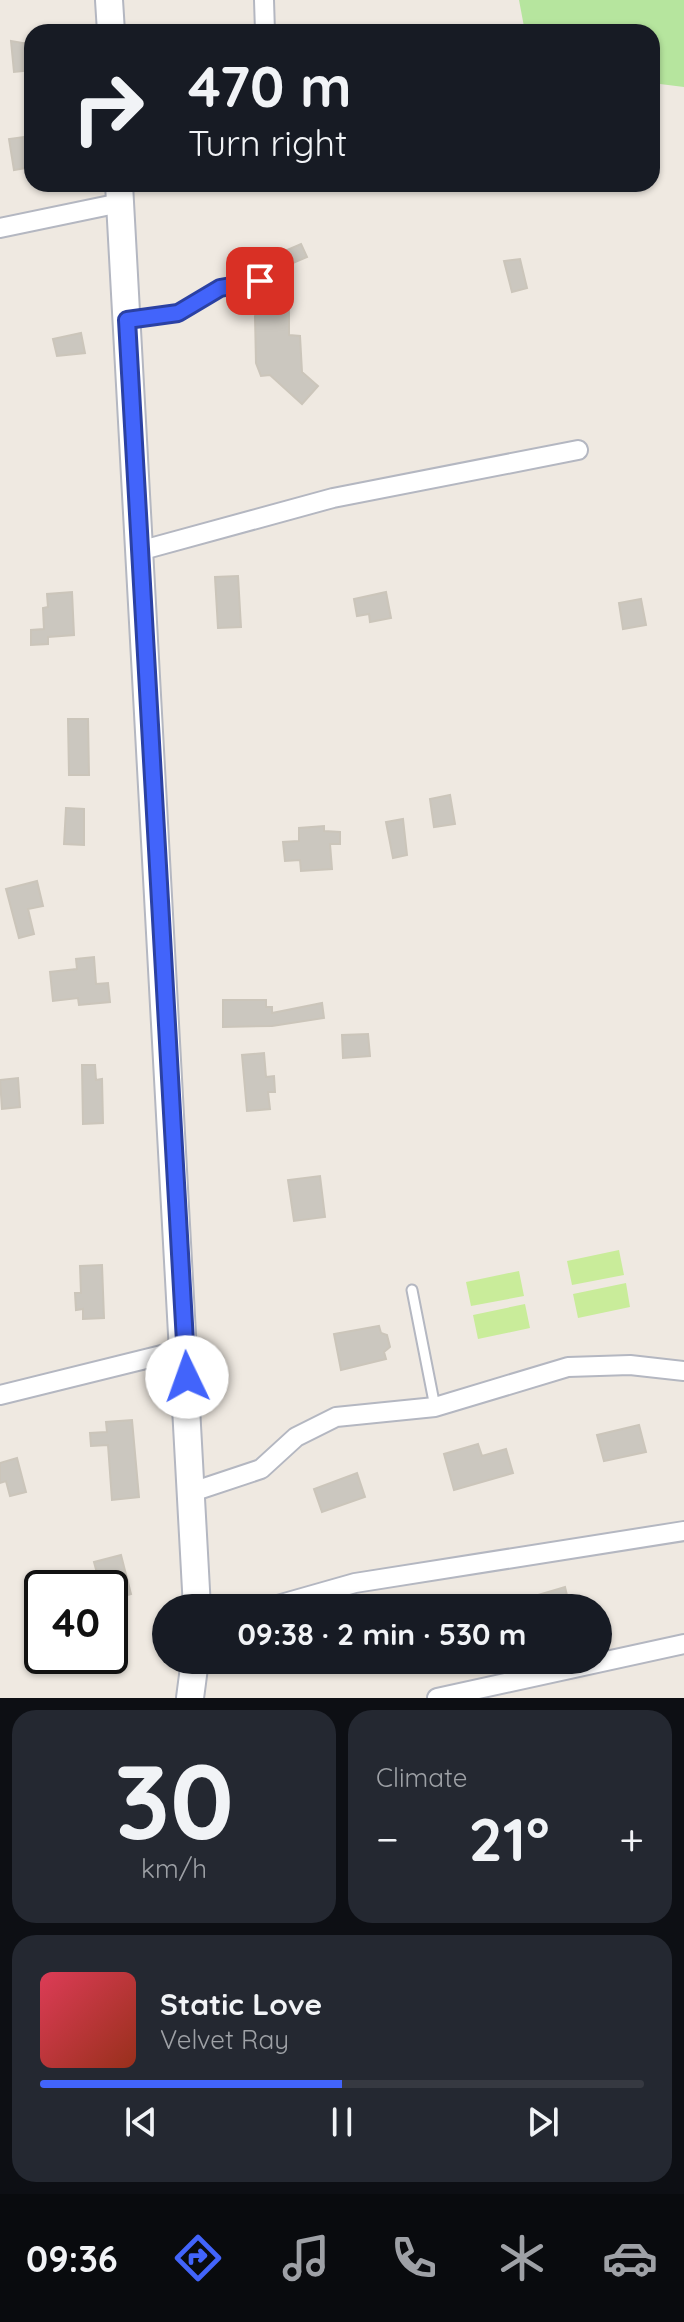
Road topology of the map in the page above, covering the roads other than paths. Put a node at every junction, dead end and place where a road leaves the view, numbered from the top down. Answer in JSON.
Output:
{"nodes":[{"id":1,"x":109,"y":0,"type":"edge"},
{"id":2,"x":264,"y":0,"type":"edge"},
{"id":3,"x":110,"y":24,"type":"edge"},
{"id":4,"x":265,"y":24,"type":"edge"},
{"id":5,"x":120,"y":193,"type":"edge"},
{"id":6,"x":0,"y":228,"type":"edge"},
{"id":7,"x":283,"y":279,"type":"dead end"},
{"id":8,"x":127,"y":320,"type":"junction"},
{"id":9,"x":578,"y":450,"type":"dead end"},
{"id":10,"x":139,"y":551,"type":"junction"},
{"id":11,"x":412,"y":1290,"type":"dead end"},
{"id":12,"x":186,"y":1349,"type":"junction"},
{"id":13,"x":684,"y":1371,"type":"edge"},
{"id":14,"x":0,"y":1395,"type":"edge"},
{"id":15,"x":435,"y":1407,"type":"junction"},
{"id":16,"x":192,"y":1492,"type":"junction"},
{"id":17,"x":684,"y":1531,"type":"edge"},
{"id":18,"x":196,"y":1594,"type":"edge"},
{"id":19,"x":316,"y":1594,"type":"edge"},
{"id":20,"x":684,"y":1644,"type":"edge"},
{"id":21,"x":193,"y":1674,"type":"edge"},
{"id":22,"x":190,"y":1698,"type":"edge"},
{"id":23,"x":437,"y":1698,"type":"edge"}],
"edges":[{"from":1,"to":3,"type":"street"},
{"from":2,"to":4,"type":"street"},
{"from":5,"to":6,"type":"street"},
{"from":5,"to":8,"type":"street"},
{"from":7,"to":8,"type":"lane"},
{"from":8,"to":10,"type":"street"},
{"from":9,"to":10,"type":"street"},
{"from":10,"to":12,"type":"street"},
{"from":11,"to":15,"type":"lane"},
{"from":12,"to":14,"type":"street"},
{"from":12,"to":16,"type":"street"},
{"from":13,"to":15,"type":"street"},
{"from":15,"to":16,"type":"street"},
{"from":16,"to":18,"type":"street"},
{"from":17,"to":19,"type":"street"},
{"from":20,"to":23,"type":"street"},
{"from":21,"to":22,"type":"street"}]}
